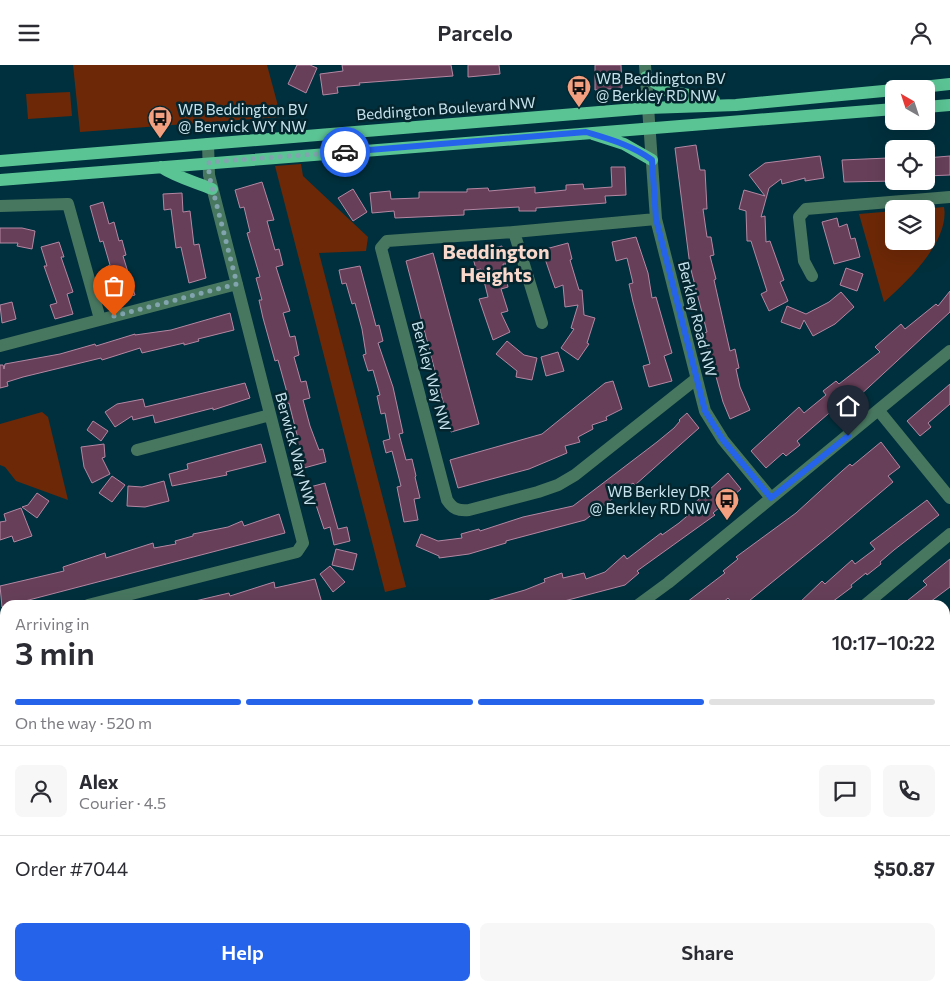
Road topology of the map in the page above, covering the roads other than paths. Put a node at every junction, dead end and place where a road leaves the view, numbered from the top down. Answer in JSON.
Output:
{"nodes":[{"id":1,"x":646,"y":71,"type":"edge"},
{"id":2,"x":950,"y":84,"type":"edge"},
{"id":3,"x":935,"y":86,"type":"edge"},
{"id":4,"x":885,"y":91,"type":"edge"},
{"id":5,"x":736,"y":105,"type":"junction"},
{"id":6,"x":950,"y":105,"type":"edge"},
{"id":7,"x":935,"y":106,"type":"edge"},
{"id":8,"x":648,"y":109,"type":"junction"},
{"id":9,"x":885,"y":110,"type":"edge"},
{"id":10,"x":649,"y":127,"type":"junction"},
{"id":11,"x":586,"y":132,"type":"junction"},
{"id":12,"x":208,"y":144,"type":"junction"},
{"id":13,"x":652,"y":160,"type":"junction"},
{"id":14,"x":0,"y":161,"type":"edge"},
{"id":15,"x":209,"y":162,"type":"junction"},
{"id":16,"x":161,"y":167,"type":"junction"},
{"id":17,"x":0,"y":180,"type":"edge"},
{"id":18,"x":212,"y":189,"type":"junction"},
{"id":19,"x":950,"y":197,"type":"edge"},
{"id":20,"x":0,"y":206,"type":"edge"},
{"id":21,"x":656,"y":219,"type":"junction"},
{"id":22,"x":514,"y":232,"type":"junction"},
{"id":23,"x":812,"y":276,"type":"dead end"},
{"id":24,"x":237,"y":284,"type":"junction"},
{"id":25,"x":100,"y":319,"type":"junction"},
{"id":26,"x":542,"y":323,"type":"dead end"},
{"id":27,"x":0,"y":345,"type":"edge"},
{"id":28,"x":950,"y":351,"type":"edge"},
{"id":29,"x":696,"y":379,"type":"junction"},
{"id":30,"x":879,"y":411,"type":"junction"},
{"id":31,"x":270,"y":415,"type":"junction"},
{"id":32,"x":137,"y":450,"type":"dead end"},
{"id":33,"x":771,"y":498,"type":"junction"},
{"id":34,"x":950,"y":498,"type":"edge"},
{"id":35,"x":950,"y":535,"type":"edge"},
{"id":36,"x":108,"y":600,"type":"edge"},
{"id":37,"x":645,"y":600,"type":"edge"},
{"id":38,"x":871,"y":600,"type":"edge"}],
"edges":[{"from":1,"to":5,"type":"main road"},
{"from":1,"to":8,"type":"street","name":"Berkley Road NW"},
{"from":2,"to":3,"type":"main road"},
{"from":4,"to":5,"type":"main road","name":"Beddington Boulevard NW"},
{"from":5,"to":8,"type":"main road","name":"Beddington Boulevard NW"},
{"from":6,"to":7,"type":"main road"},
{"from":8,"to":10,"type":"street","name":"Berkley Road NW"},
{"from":8,"to":12,"type":"main road","name":"Beddington Boulevard NW"},
{"from":9,"to":10,"type":"main road"},
{"from":10,"to":11,"type":"main road"},
{"from":10,"to":13,"type":"street","name":"Berkley Road NW"},
{"from":11,"to":13,"type":"main road"},
{"from":11,"to":15,"type":"main road"},
{"from":12,"to":14,"type":"main road","name":"Beddington Boulevard NW"},
{"from":12,"to":15,"type":"street","name":"Berwick Way NW"},
{"from":13,"to":21,"type":"street","name":"Berkley Road NW"},
{"from":15,"to":16,"type":"main road"},
{"from":15,"to":18,"type":"street","name":"Berwick Way NW"},
{"from":16,"to":17,"type":"main road"},
{"from":16,"to":18,"type":"main road"},
{"from":18,"to":24,"type":"street","name":"Berwick Way NW"},
{"from":19,"to":23,"type":"street"},
{"from":20,"to":25,"type":"street"},
{"from":21,"to":22,"type":"street","name":"Berkley Way NW"},
{"from":21,"to":29,"type":"street","name":"Berkley Road NW"},
{"from":22,"to":26,"type":"street"},
{"from":22,"to":29,"type":"street","name":"Berkley Way NW"},
{"from":24,"to":25,"type":"street"},
{"from":24,"to":31,"type":"street","name":"Berwick Way NW"},
{"from":25,"to":27,"type":"street"},
{"from":28,"to":30,"type":"street"},
{"from":29,"to":33,"type":"street","name":"Berkley Road NW"},
{"from":30,"to":33,"type":"street"},
{"from":30,"to":34,"type":"street"},
{"from":31,"to":32,"type":"street"},
{"from":31,"to":36,"type":"street","name":"Berwick Way NW"},
{"from":33,"to":37,"type":"street"},
{"from":35,"to":38,"type":"street"}]}
